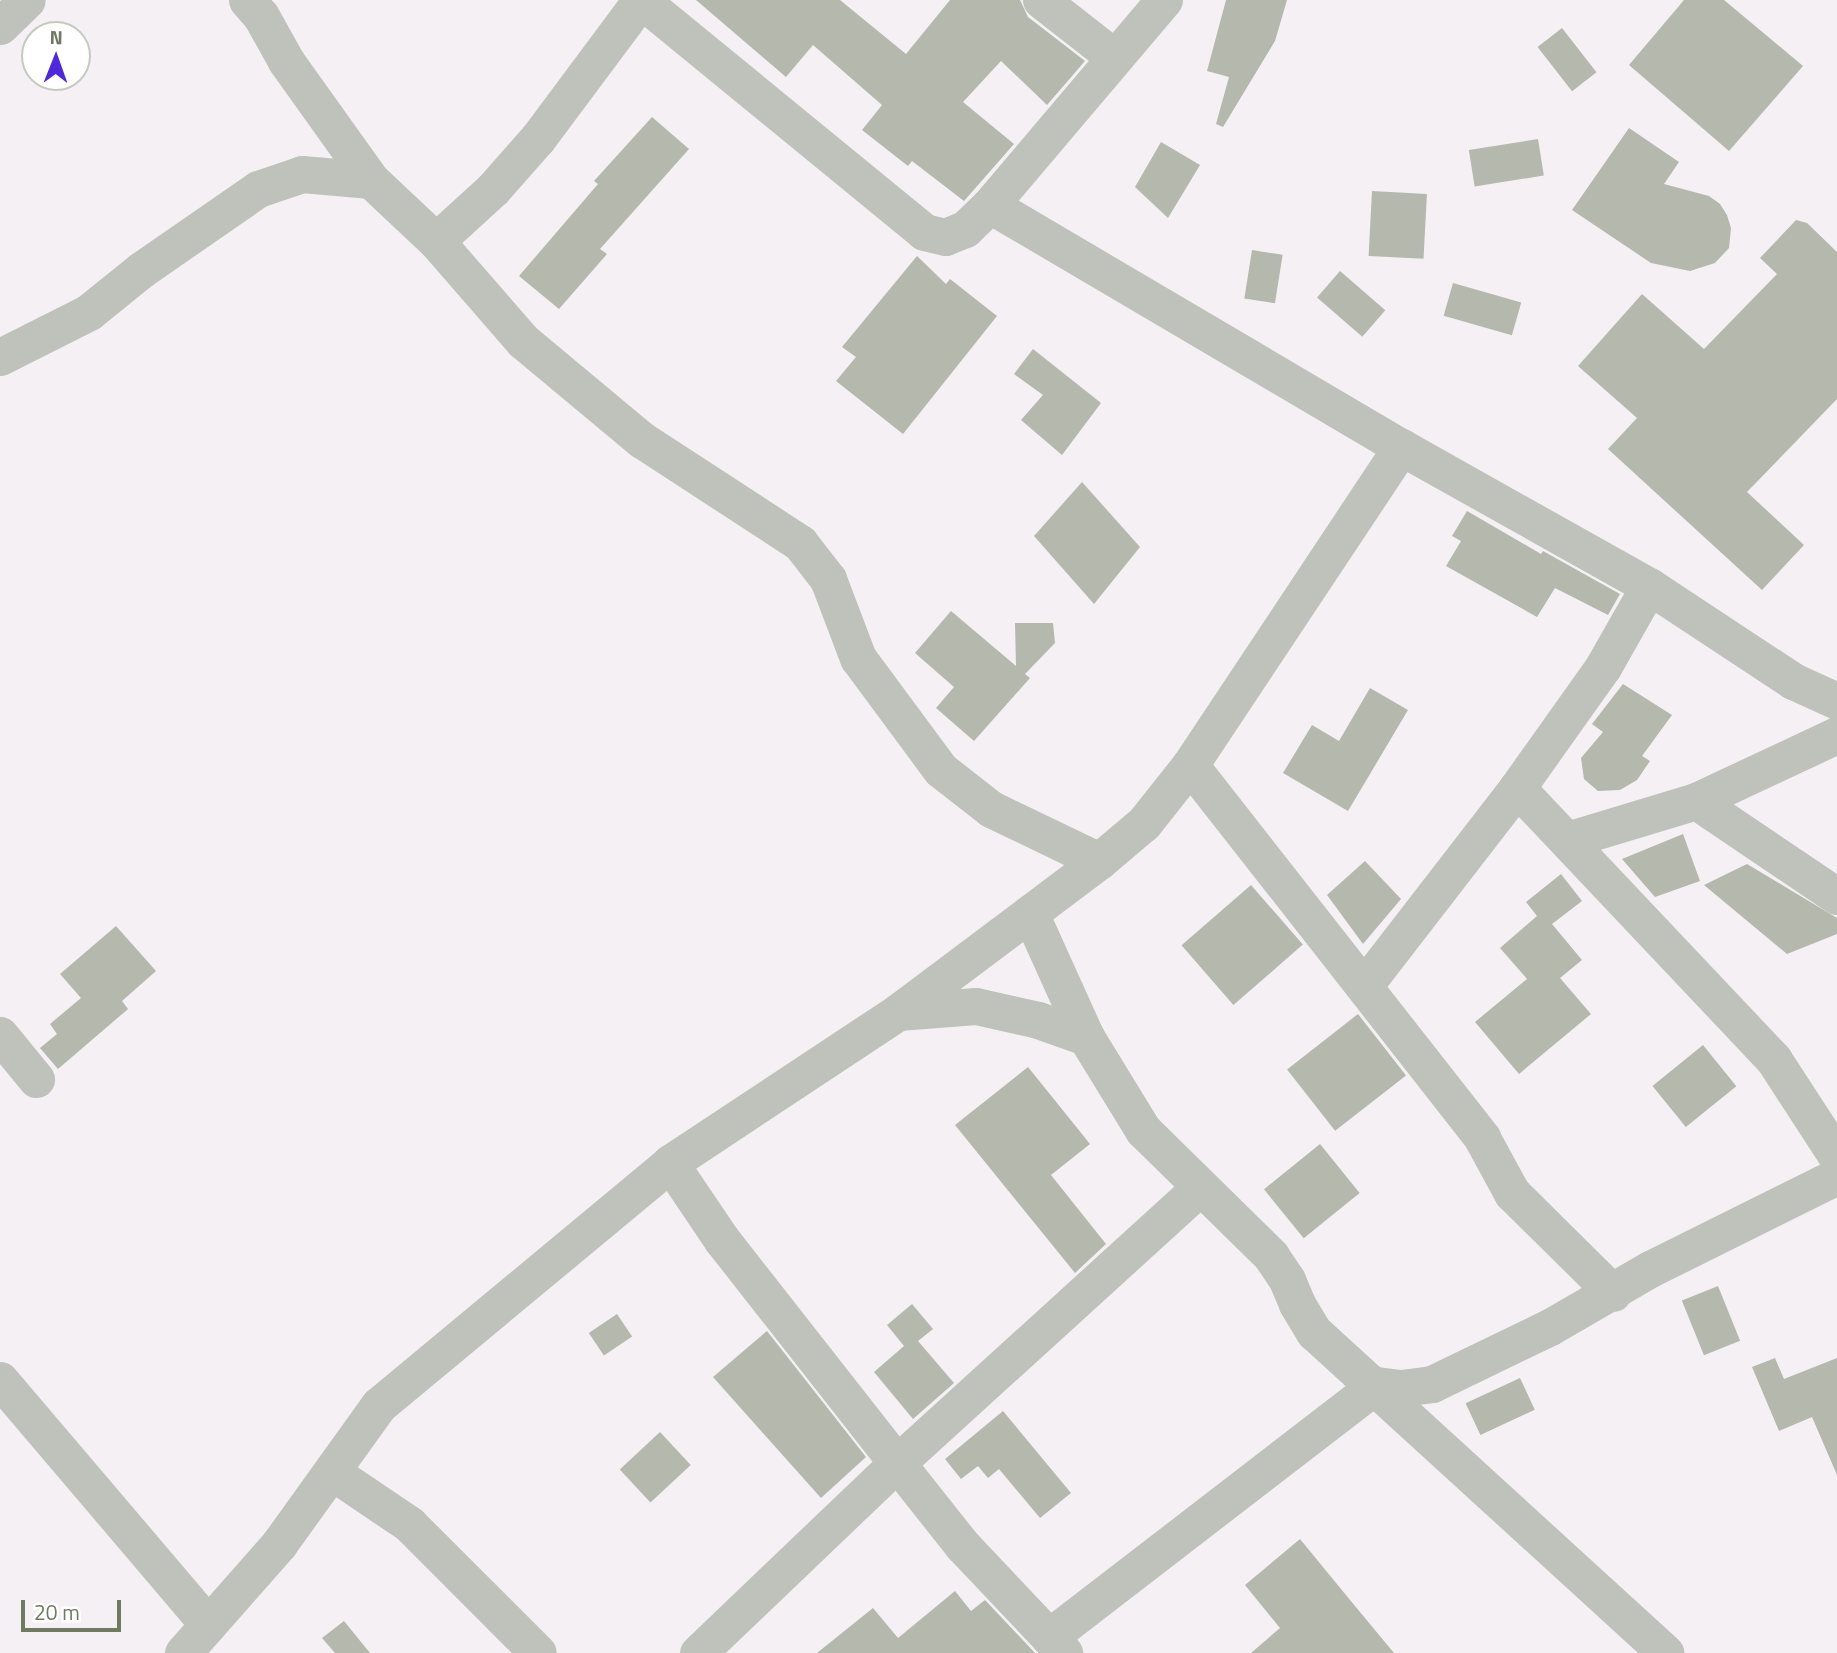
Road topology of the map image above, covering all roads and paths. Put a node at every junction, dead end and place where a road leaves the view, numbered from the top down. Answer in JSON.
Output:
{"nodes":[{"id":1,"x":27,"y":0,"type":"edge"},
{"id":2,"x":641,"y":0,"type":"edge"},
{"id":3,"x":1041,"y":0,"type":"edge"},
{"id":4,"x":1164,"y":0,"type":"edge"},
{"id":5,"x":258,"y":5,"type":"edge"},
{"id":6,"x":0,"y":26,"type":"edge"},
{"id":7,"x":1114,"y":57,"type":"junction"},
{"id":8,"x":371,"y":180,"type":"junction"},
{"id":9,"x":990,"y":205,"type":"junction"},
{"id":10,"x":436,"y":241,"type":"junction"},
{"id":11,"x":0,"y":356,"type":"edge"},
{"id":12,"x":1401,"y":447,"type":"junction"},
{"id":13,"x":1649,"y":586,"type":"junction"},
{"id":14,"x":1837,"y":701,"type":"edge"},
{"id":15,"x":1837,"y":735,"type":"edge"},
{"id":16,"x":1189,"y":765,"type":"junction"},
{"id":17,"x":1517,"y":788,"type":"junction"},
{"id":18,"x":1696,"y":801,"type":"junction"},
{"id":19,"x":1567,"y":841,"type":"junction"},
{"id":20,"x":1099,"y":861,"type":"junction"},
{"id":21,"x":1837,"y":896,"type":"edge"},
{"id":22,"x":1030,"y":913,"type":"junction"},
{"id":23,"x":1364,"y":986,"type":"junction"},
{"id":24,"x":898,"y":1012,"type":"junction"},
{"id":25,"x":0,"y":1035,"type":"edge"},
{"id":26,"x":1086,"y":1037,"type":"junction"},
{"id":27,"x":36,"y":1079,"type":"dead end"},
{"id":28,"x":1837,"y":1157,"type":"edge"},
{"id":29,"x":670,"y":1163,"type":"junction"},
{"id":30,"x":1837,"y":1176,"type":"edge"},
{"id":31,"x":1199,"y":1188,"type":"junction"},
{"id":32,"x":1613,"y":1293,"type":"junction"},
{"id":33,"x":0,"y":1380,"type":"edge"},
{"id":34,"x":1376,"y":1385,"type":"junction"},
{"id":35,"x":897,"y":1463,"type":"junction"},
{"id":36,"x":332,"y":1472,"type":"junction"},
{"id":37,"x":196,"y":1643,"type":"edge"},
{"id":38,"x":1057,"y":1645,"type":"edge"},
{"id":39,"x":538,"y":1653,"type":"edge"},
{"id":40,"x":698,"y":1653,"type":"edge"},
{"id":41,"x":1666,"y":1653,"type":"edge"}],
"edges":[{"from":1,"to":6,"type":"street"},
{"from":2,"to":9,"type":"street"},
{"from":2,"to":10,"type":"street"},
{"from":3,"to":7,"type":"street"},
{"from":4,"to":7,"type":"street"},
{"from":5,"to":8,"type":"street"},
{"from":7,"to":9,"type":"street"},
{"from":8,"to":10,"type":"street"},
{"from":8,"to":11,"type":"street"},
{"from":9,"to":12,"type":"street"},
{"from":10,"to":20,"type":"street"},
{"from":12,"to":13,"type":"street"},
{"from":12,"to":16,"type":"street"},
{"from":13,"to":14,"type":"street"},
{"from":13,"to":17,"type":"street"},
{"from":15,"to":18,"type":"street"},
{"from":16,"to":20,"type":"street"},
{"from":16,"to":23,"type":"street"},
{"from":17,"to":19,"type":"street"},
{"from":17,"to":23,"type":"street"},
{"from":18,"to":19,"type":"street"},
{"from":18,"to":21,"type":"street"},
{"from":19,"to":28,"type":"street"},
{"from":20,"to":22,"type":"street"},
{"from":22,"to":24,"type":"street"},
{"from":22,"to":26,"type":"street"},
{"from":23,"to":32,"type":"street"},
{"from":24,"to":26,"type":"street"},
{"from":24,"to":29,"type":"street"},
{"from":25,"to":27,"type":"street"},
{"from":26,"to":31,"type":"street"},
{"from":29,"to":35,"type":"street"},
{"from":29,"to":36,"type":"street"},
{"from":30,"to":32,"type":"street"},
{"from":31,"to":34,"type":"street"},
{"from":31,"to":35,"type":"street"},
{"from":32,"to":34,"type":"street"},
{"from":33,"to":37,"type":"street"},
{"from":34,"to":38,"type":"street"},
{"from":34,"to":41,"type":"street"},
{"from":35,"to":38,"type":"street"},
{"from":35,"to":40,"type":"street"},
{"from":36,"to":37,"type":"street"},
{"from":36,"to":39,"type":"street"}]}
